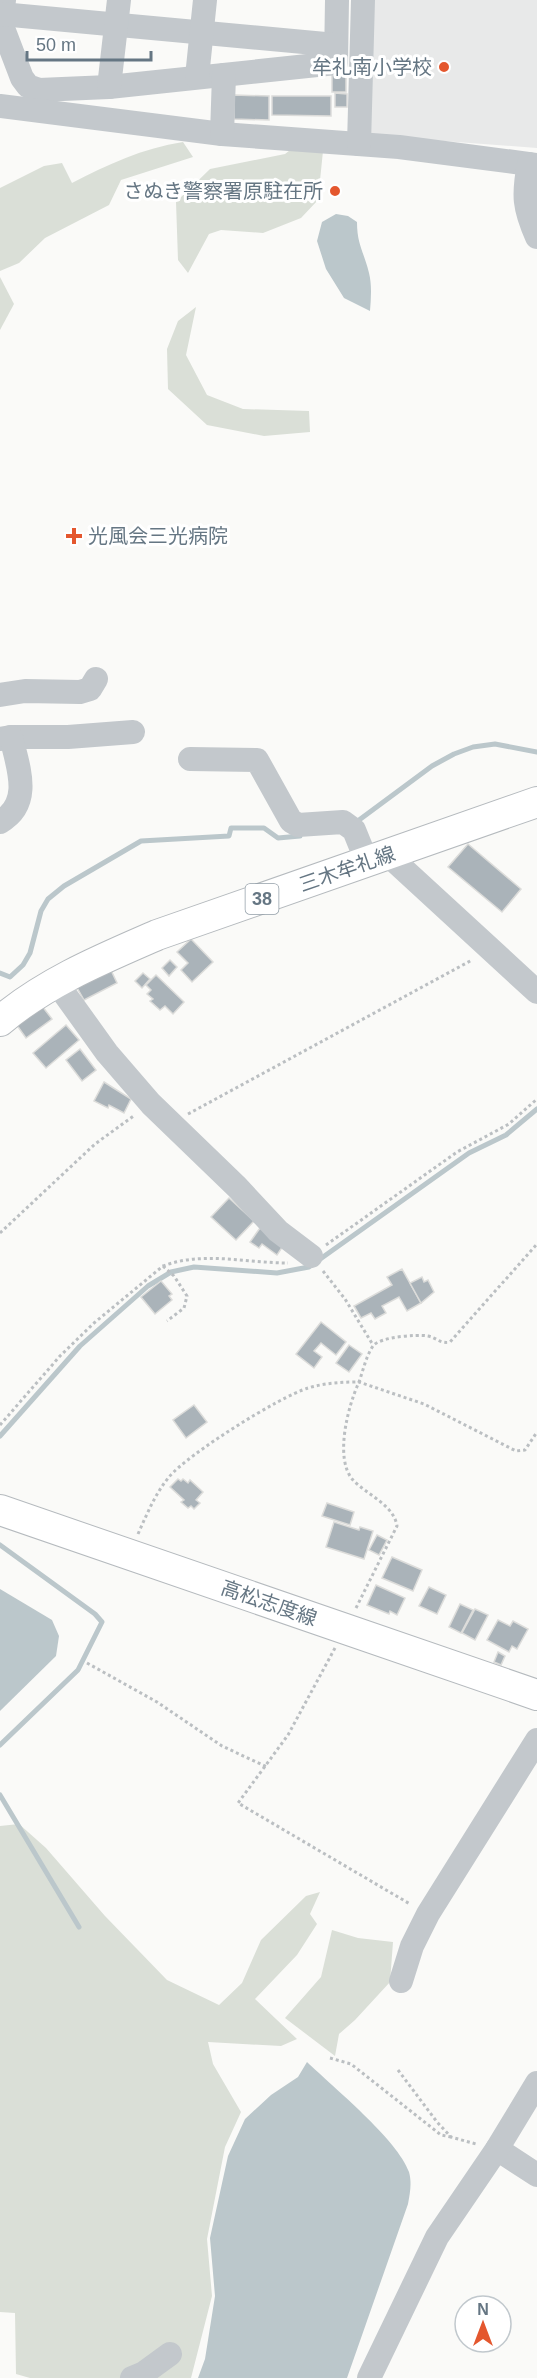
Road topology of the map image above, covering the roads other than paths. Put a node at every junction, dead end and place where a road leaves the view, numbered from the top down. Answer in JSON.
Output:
{"nodes":[{"id":1,"x":119,"y":0,"type":"edge"},
{"id":2,"x":206,"y":0,"type":"edge"},
{"id":3,"x":337,"y":0,"type":"edge"},
{"id":4,"x":363,"y":0,"type":"edge"},
{"id":5,"x":2,"y":7,"type":"edge"},
{"id":6,"x":116,"y":25,"type":"junction"},
{"id":7,"x":202,"y":33,"type":"junction"},
{"id":8,"x":336,"y":45,"type":"junction"},
{"id":9,"x":224,"y":75,"type":"junction"},
{"id":10,"x":197,"y":77,"type":"junction"},
{"id":11,"x":109,"y":87,"type":"junction"},
{"id":12,"x":0,"y":106,"type":"edge"},
{"id":13,"x":222,"y":135,"type":"junction"},
{"id":14,"x":358,"y":144,"type":"junction"},
{"id":15,"x":533,"y":164,"type":"edge"},
{"id":16,"x":537,"y":237,"type":"edge"},
{"id":17,"x":96,"y":679,"type":"dead end"},
{"id":18,"x":0,"y":695,"type":"edge"},
{"id":19,"x":133,"y":732,"type":"dead end"},
{"id":20,"x":5,"y":738,"type":"edge"},
{"id":21,"x":190,"y":759,"type":"dead end"},
{"id":22,"x":537,"y":802,"type":"edge"},
{"id":23,"x":0,"y":822,"type":"edge"},
{"id":24,"x":378,"y":859,"type":"junction"},
{"id":25,"x":56,"y":982,"type":"junction"},
{"id":26,"x":537,"y":992,"type":"edge"},
{"id":27,"x":0,"y":1021,"type":"edge"},
{"id":28,"x":315,"y":1260,"type":"road end"},
{"id":29,"x":0,"y":1510,"type":"edge"},
{"id":30,"x":537,"y":1695,"type":"edge"},
{"id":31,"x":537,"y":1740,"type":"edge"},
{"id":32,"x":401,"y":1981,"type":"dead end"},
{"id":33,"x":537,"y":2083,"type":"edge"},
{"id":34,"x":497,"y":2150,"type":"junction"},
{"id":35,"x":537,"y":2175,"type":"edge"},
{"id":36,"x":170,"y":2354,"type":"dead end"},
{"id":37,"x":132,"y":2378,"type":"edge"},
{"id":38,"x":369,"y":2378,"type":"edge"}],
"edges":[{"from":1,"to":6,"type":"street"},
{"from":2,"to":7,"type":"street"},
{"from":3,"to":8,"type":"street"},
{"from":4,"to":14,"type":"street"},
{"from":5,"to":6,"type":"street"},
{"from":5,"to":11,"type":"street"},
{"from":6,"to":7,"type":"street"},
{"from":6,"to":11,"type":"street"},
{"from":7,"to":8,"type":"street"},
{"from":7,"to":10,"type":"street"},
{"from":8,"to":9,"type":"street"},
{"from":9,"to":10,"type":"street"},
{"from":9,"to":13,"type":"street"},
{"from":10,"to":11,"type":"street"},
{"from":12,"to":13,"type":"street"},
{"from":13,"to":14,"type":"street"},
{"from":14,"to":15,"type":"street"},
{"from":15,"to":16,"type":"street"},
{"from":17,"to":18,"type":"street"},
{"from":19,"to":20,"type":"street"},
{"from":20,"to":23,"type":"street"},
{"from":21,"to":24,"type":"street"},
{"from":22,"to":24,"type":"main road","name":"三木牟礼線","number":"38"},
{"from":24,"to":25,"type":"main road","name":"三木牟礼線","number":"38"},
{"from":24,"to":26,"type":"street"},
{"from":25,"to":27,"type":"main road","name":"三木牟礼線","number":"38"},
{"from":25,"to":28,"type":"street"},
{"from":29,"to":30,"type":"main road","name":"高松志度線"},
{"from":31,"to":32,"type":"street"},
{"from":33,"to":34,"type":"street"},
{"from":34,"to":35,"type":"street"},
{"from":34,"to":38,"type":"street"},
{"from":36,"to":37,"type":"street"}]}
